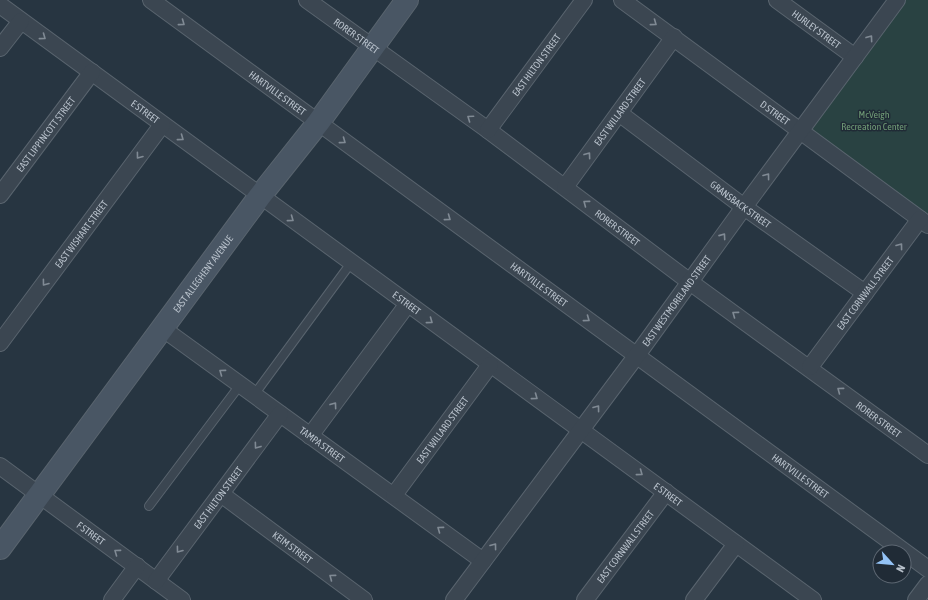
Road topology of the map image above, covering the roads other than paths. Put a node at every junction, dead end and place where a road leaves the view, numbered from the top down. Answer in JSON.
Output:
{"nodes":[{"id":1,"x":150,"y":0,"type":"edge"},
{"id":2,"x":307,"y":0,"type":"edge"},
{"id":3,"x":407,"y":0,"type":"edge"},
{"id":4,"x":584,"y":0,"type":"edge"},
{"id":5,"x":622,"y":0,"type":"edge"},
{"id":6,"x":778,"y":0,"type":"edge"},
{"id":7,"x":897,"y":0,"type":"edge"},
{"id":8,"x":0,"y":5,"type":"edge"},
{"id":9,"x":21,"y":21,"type":"junction"},
{"id":10,"x":674,"y":37,"type":"junction"},
{"id":11,"x":0,"y":48,"type":"edge"},
{"id":12,"x":372,"y":48,"type":"junction"},
{"id":13,"x":855,"y":57,"type":"junction"},
{"id":14,"x":92,"y":72,"type":"junction"},
{"id":15,"x":619,"y":113,"type":"junction"},
{"id":16,"x":318,"y":123,"type":"junction"},
{"id":17,"x":162,"y":124,"type":"junction"},
{"id":18,"x":488,"y":130,"type":"junction"},
{"id":19,"x":801,"y":131,"type":"junction"},
{"id":20,"x":565,"y":187,"type":"junction"},
{"id":21,"x":0,"y":195,"type":"edge"},
{"id":22,"x":260,"y":196,"type":"junction"},
{"id":23,"x":744,"y":207,"type":"junction"},
{"id":24,"x":924,"y":222,"type":"edge"},
{"id":25,"x":351,"y":263,"type":"junction"},
{"id":26,"x":690,"y":282,"type":"junction"},
{"id":27,"x":865,"y":293,"type":"junction"},
{"id":28,"x":407,"y":305,"type":"junction"},
{"id":29,"x":162,"y":328,"type":"junction"},
{"id":30,"x":0,"y":343,"type":"edge"},
{"id":31,"x":637,"y":356,"type":"junction"},
{"id":32,"x":490,"y":365,"type":"junction"},
{"id":33,"x":810,"y":367,"type":"junction"},
{"id":34,"x":240,"y":385,"type":"junction"},
{"id":35,"x":254,"y":395,"type":"junction"},
{"id":36,"x":280,"y":414,"type":"junction"},
{"id":37,"x":581,"y":430,"type":"junction"},
{"id":38,"x":310,"y":436,"type":"junction"},
{"id":39,"x":928,"y":455,"type":"edge"},
{"id":40,"x":0,"y":466,"type":"edge"},
{"id":41,"x":666,"y":492,"type":"junction"},
{"id":42,"x":221,"y":494,"type":"junction"},
{"id":43,"x":39,"y":495,"type":"junction"},
{"id":44,"x":394,"y":495,"type":"junction"},
{"id":45,"x":149,"y":506,"type":"dead end"},
{"id":46,"x":736,"y":544,"type":"junction"},
{"id":47,"x":0,"y":548,"type":"edge"},
{"id":48,"x":483,"y":561,"type":"junction"},
{"id":49,"x":137,"y":566,"type":"junction"},
{"id":50,"x":928,"y":569,"type":"edge"},
{"id":51,"x":156,"y":580,"type":"junction"},
{"id":52,"x":928,"y":584,"type":"edge"},
{"id":53,"x":803,"y":597,"type":"edge"},
{"id":54,"x":112,"y":600,"type":"edge"},
{"id":55,"x":182,"y":600,"type":"edge"},
{"id":56,"x":364,"y":600,"type":"edge"},
{"id":57,"x":454,"y":600,"type":"edge"},
{"id":58,"x":585,"y":600,"type":"edge"},
{"id":59,"x":694,"y":600,"type":"edge"},
{"id":60,"x":916,"y":600,"type":"edge"}],
"edges":[{"from":1,"to":16,"type":"street","name":"HARTVILLE STREET","one_way":true},
{"from":2,"to":12,"type":"street","name":"RORER STREET"},
{"from":3,"to":12,"type":"main road","name":"EAST ALLEGHENY AVENUE"},
{"from":4,"to":18,"type":"street","name":"EAST HILTON STREET"},
{"from":5,"to":10,"type":"street","name":"D STREET","one_way":true},
{"from":6,"to":13,"type":"street","name":"HURLEY STREET"},
{"from":13,"to":7,"type":"street","name":"EAST WESTMORELAND STREET","one_way":true},
{"from":8,"to":9,"type":"street","name":"E STREET"},
{"from":9,"to":11,"type":"street"},
{"from":9,"to":14,"type":"street","name":"E STREET","one_way":true},
{"from":10,"to":15,"type":"street","name":"EAST WILLARD STREET"},
{"from":10,"to":19,"type":"street","name":"D STREET"},
{"from":12,"to":16,"type":"main road","name":"EAST ALLEGHENY AVENUE"},
{"from":18,"to":12,"type":"street","name":"RORER STREET","one_way":true},
{"from":13,"to":19,"type":"street","name":"EAST WESTMORELAND STREET"},
{"from":14,"to":17,"type":"street","name":"E STREET"},
{"from":14,"to":21,"type":"street","name":"EAST LIPPINCOTT STREET"},
{"from":20,"to":15,"type":"street","name":"EAST WILLARD STREET","one_way":true},
{"from":15,"to":23,"type":"street","name":"GRANSBACK STREET"},
{"from":16,"to":22,"type":"main road","name":"EAST ALLEGHENY AVENUE"},
{"from":16,"to":31,"type":"street","name":"HARTVILLE STREET","one_way":true},
{"from":17,"to":22,"type":"street","name":"E STREET","one_way":true},
{"from":17,"to":30,"type":"street","name":"EAST WISHART STREET","one_way":true},
{"from":18,"to":20,"type":"street","name":"RORER STREET"},
{"from":23,"to":19,"type":"street","name":"EAST WESTMORELAND STREET","one_way":true},
{"from":19,"to":24,"type":"street","name":"D STREET"},
{"from":26,"to":20,"type":"street","name":"RORER STREET","one_way":true},
{"from":22,"to":25,"type":"street","name":"E STREET","one_way":true},
{"from":22,"to":29,"type":"main road","name":"EAST ALLEGHENY AVENUE"},
{"from":26,"to":23,"type":"street","name":"EAST WESTMORELAND STREET","one_way":true},
{"from":23,"to":27,"type":"street","name":"GRANSBACK STREET"},
{"from":27,"to":24,"type":"street","name":"EAST CORNWALL STREET","one_way":true},
{"from":25,"to":28,"type":"street","name":"E STREET"},
{"from":25,"to":35,"type":"lane"},
{"from":26,"to":31,"type":"street","name":"EAST WESTMORELAND STREET"},
{"from":33,"to":26,"type":"street","name":"RORER STREET","one_way":true},
{"from":27,"to":33,"type":"street","name":"EAST CORNWALL STREET"},
{"from":28,"to":32,"type":"street","name":"E STREET","one_way":true},
{"from":38,"to":28,"type":"street","one_way":true},
{"from":34,"to":29,"type":"street","name":"TAMPA STREET","one_way":true},
{"from":29,"to":43,"type":"main road","name":"EAST ALLEGHENY AVENUE"},
{"from":37,"to":31,"type":"street","name":"EAST WESTMORELAND STREET","one_way":true},
{"from":31,"to":50,"type":"street","name":"HARTVILLE STREET"},
{"from":32,"to":37,"type":"street","name":"E STREET","one_way":true},
{"from":32,"to":44,"type":"street","name":"EAST WILLARD STREET"},
{"from":39,"to":33,"type":"street","name":"RORER STREET","one_way":true},
{"from":34,"to":35,"type":"street","name":"TAMPA STREET"},
{"from":34,"to":45,"type":"lane"},
{"from":35,"to":36,"type":"street","name":"TAMPA STREET"},
{"from":36,"to":38,"type":"street","name":"TAMPA STREET"},
{"from":36,"to":42,"type":"street","name":"EAST HILTON STREET","one_way":true},
{"from":37,"to":41,"type":"street","name":"E STREET","one_way":true},
{"from":48,"to":37,"type":"street","name":"EAST WESTMORELAND STREET","one_way":true},
{"from":38,"to":44,"type":"street","name":"TAMPA STREET"},
{"from":40,"to":43,"type":"street","name":"F STREET"},
{"from":41,"to":46,"type":"street","name":"E STREET"},
{"from":41,"to":58,"type":"street","name":"EAST CORNWALL STREET"},
{"from":42,"to":51,"type":"street","name":"EAST HILTON STREET","one_way":true},
{"from":56,"to":42,"type":"street","name":"KEIM STREET","one_way":true},
{"from":43,"to":47,"type":"main road","name":"EAST ALLEGHENY AVENUE"},
{"from":49,"to":43,"type":"street","name":"F STREET","one_way":true},
{"from":48,"to":44,"type":"street","name":"TAMPA STREET","one_way":true},
{"from":46,"to":53,"type":"street","name":"E STREET"},
{"from":46,"to":59,"type":"street"},
{"from":48,"to":57,"type":"street","name":"EAST WESTMORELAND STREET"},
{"from":49,"to":51,"type":"street","name":"F STREET"},
{"from":49,"to":54,"type":"street"},
{"from":51,"to":55,"type":"street","name":"F STREET"},
{"from":52,"to":60,"type":"street"}]}
